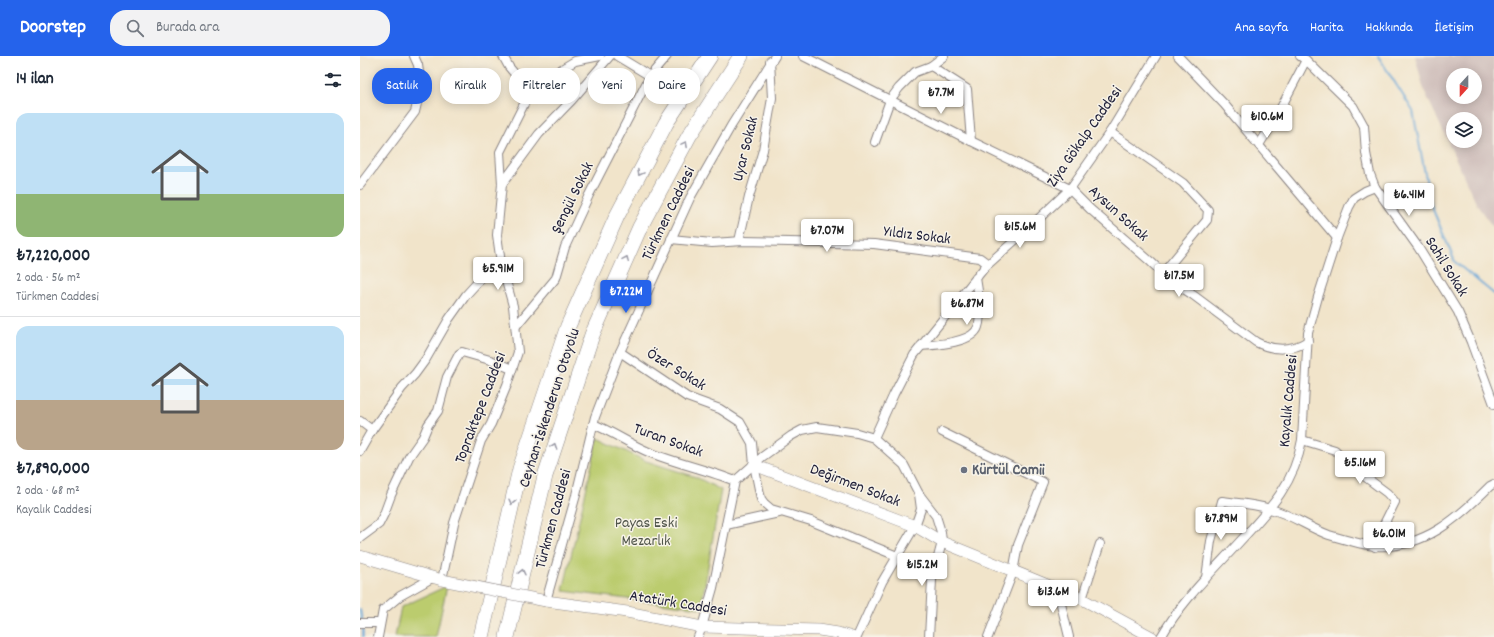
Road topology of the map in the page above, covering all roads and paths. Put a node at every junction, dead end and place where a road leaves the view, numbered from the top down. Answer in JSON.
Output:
{"nodes":[{"id":1,"x":414,"y":56,"type":"edge"},
{"id":2,"x":503,"y":56,"type":"edge"},
{"id":3,"x":600,"y":56,"type":"edge"},
{"id":4,"x":610,"y":56,"type":"edge"},
{"id":5,"x":617,"y":56,"type":"edge"},
{"id":6,"x":667,"y":56,"type":"edge"},
{"id":7,"x":710,"y":56,"type":"edge"},
{"id":8,"x":741,"y":56,"type":"edge"},
{"id":9,"x":803,"y":56,"type":"edge"},
{"id":10,"x":944,"y":56,"type":"edge"},
{"id":11,"x":1156,"y":56,"type":"edge"},
{"id":12,"x":1178,"y":56,"type":"edge"},
{"id":13,"x":1303,"y":58,"type":"edge"},
{"id":14,"x":773,"y":59,"type":"edge"},
{"id":15,"x":931,"y":66,"type":"junction"},
{"id":16,"x":510,"y":68,"type":"edge"},
{"id":17,"x":563,"y":68,"type":"edge"},
{"id":18,"x":657,"y":68,"type":"edge"},
{"id":19,"x":644,"y":72,"type":"edge"},
{"id":20,"x":644,"y":88,"type":"edge"},
{"id":21,"x":890,"y":100,"type":"junction"},
{"id":22,"x":524,"y":104,"type":"edge"},
{"id":23,"x":1110,"y":132,"type":"junction"},
{"id":24,"x":971,"y":141,"type":"junction"},
{"id":25,"x":875,"y":142,"type":"dead end"},
{"id":26,"x":1259,"y":145,"type":"junction"},
{"id":27,"x":502,"y":184,"type":"junction"},
{"id":28,"x":360,"y":185,"type":"edge"},
{"id":29,"x":1375,"y":187,"type":"junction"},
{"id":30,"x":1070,"y":189,"type":"junction"},
{"id":31,"x":1337,"y":238,"type":"junction"},
{"id":32,"x":671,"y":239,"type":"junction"},
{"id":33,"x":739,"y":242,"type":"junction"},
{"id":34,"x":501,"y":263,"type":"junction"},
{"id":35,"x":988,"y":264,"type":"junction"},
{"id":36,"x":1163,"y":273,"type":"junction"},
{"id":37,"x":976,"y":278,"type":"junction"},
{"id":38,"x":516,"y":326,"type":"junction"},
{"id":39,"x":1308,"y":341,"type":"junction"},
{"id":40,"x":921,"y":346,"type":"junction"},
{"id":41,"x":620,"y":352,"type":"junction"},
{"id":42,"x":512,"y":369,"type":"junction"},
{"id":43,"x":1494,"y":404,"type":"edge"},
{"id":44,"x":360,"y":421,"type":"edge"},
{"id":45,"x":593,"y":424,"type":"junction"},
{"id":46,"x":372,"y":430,"type":"junction"},
{"id":47,"x":942,"y":432,"type":"dead end"},
{"id":48,"x":874,"y":438,"type":"junction"},
{"id":49,"x":1302,"y":440,"type":"junction"},
{"id":50,"x":360,"y":451,"type":"edge"},
{"id":51,"x":754,"y":465,"type":"junction"},
{"id":52,"x":736,"y":481,"type":"junction"},
{"id":53,"x":1494,"y":484,"type":"edge"},
{"id":54,"x":919,"y":494,"type":"junction"},
{"id":55,"x":1271,"y":509,"type":"junction"},
{"id":56,"x":780,"y":513,"type":"junction"},
{"id":57,"x":726,"y":525,"type":"junction"},
{"id":58,"x":915,"y":526,"type":"junction"},
{"id":59,"x":360,"y":538,"type":"edge"},
{"id":60,"x":942,"y":542,"type":"junction"},
{"id":61,"x":1100,"y":544,"type":"dead end"},
{"id":62,"x":1375,"y":546,"type":"junction"},
{"id":63,"x":360,"y":556,"type":"edge"},
{"id":64,"x":897,"y":556,"type":"junction"},
{"id":65,"x":1013,"y":572,"type":"junction"},
{"id":66,"x":438,"y":578,"type":"junction"},
{"id":67,"x":1206,"y":579,"type":"junction"},
{"id":68,"x":1062,"y":590,"type":"junction"},
{"id":69,"x":1082,"y":598,"type":"junction"},
{"id":70,"x":546,"y":601,"type":"junction"},
{"id":71,"x":364,"y":622,"type":"edge"},
{"id":72,"x":379,"y":623,"type":"junction"},
{"id":73,"x":700,"y":632,"type":"edge"},
{"id":74,"x":780,"y":634,"type":"edge"},
{"id":75,"x":378,"y":637,"type":"edge"},
{"id":76,"x":481,"y":637,"type":"edge"},
{"id":77,"x":507,"y":637,"type":"edge"},
{"id":78,"x":852,"y":637,"type":"edge"},
{"id":79,"x":857,"y":637,"type":"edge"},
{"id":80,"x":929,"y":637,"type":"edge"},
{"id":81,"x":988,"y":637,"type":"edge"},
{"id":82,"x":1069,"y":637,"type":"edge"},
{"id":83,"x":1152,"y":637,"type":"edge"},
{"id":84,"x":1161,"y":637,"type":"edge"}],
"edges":[{"from":1,"to":28,"type":"street"},
{"from":2,"to":16,"type":"street"},
{"from":3,"to":17,"type":"street","name":"Topraktepe Caddesi"},
{"from":4,"to":27,"type":"street"},
{"from":5,"to":19,"type":"street"},
{"from":6,"to":18,"type":"street"},
{"from":7,"to":76,"type":"highway","name":"Ceyhan-İskenderun Otoyolu","one_way":true},
{"from":77,"to":8,"type":"highway","name":"Ceyhan-İskenderun Otoyolu","one_way":true},
{"from":9,"to":21,"type":"street","name":"Aysun Sokak"},
{"from":10,"to":15,"type":"street"},
{"from":11,"to":23,"type":"street","name":"Ziya Gökalp Caddesi"},
{"from":12,"to":26,"type":"street"},
{"from":13,"to":26,"type":"street"},
{"from":13,"to":29,"type":"street","name":"Sahil Sokak"},
{"from":14,"to":32,"type":"street","name":"Türkmen Caddesi"},
{"from":14,"to":33,"type":"street","name":"Uyar Sokak"},
{"from":15,"to":21,"type":"street"},
{"from":15,"to":24,"type":"street"},
{"from":20,"to":38,"type":"street","name":"Şengül Sokak"},
{"from":21,"to":24,"type":"street","name":"Aysun Sokak"},
{"from":21,"to":25,"type":"street"},
{"from":22,"to":27,"type":"street","name":"Topraktepe Caddesi"},
{"from":23,"to":30,"type":"street","name":"Ziya Gökalp Caddesi"},
{"from":23,"to":36,"type":"street"},
{"from":24,"to":30,"type":"street","name":"Aysun Sokak"},
{"from":26,"to":31,"type":"street"},
{"from":27,"to":34,"type":"street","name":"Topraktepe Caddesi"},
{"from":29,"to":31,"type":"street","name":"Kayalık Caddesi"},
{"from":29,"to":43,"type":"street","name":"Sahil Sokak"},
{"from":30,"to":35,"type":"street","name":"Ziya Gökalp Caddesi"},
{"from":30,"to":36,"type":"street","name":"Aysun Sokak"},
{"from":31,"to":39,"type":"street","name":"Kayalık Caddesi"},
{"from":32,"to":33,"type":"street","name":"Yıldız Sokak"},
{"from":32,"to":41,"type":"street","name":"Türkmen Caddesi"},
{"from":33,"to":35,"type":"street","name":"Yıldız Sokak"},
{"from":34,"to":38,"type":"street","name":"Topraktepe Caddesi"},
{"from":34,"to":46,"type":"street"},
{"from":35,"to":37,"type":"street","name":"Ziya Gökalp Caddesi"},
{"from":36,"to":39,"type":"street","name":"Aysun Sokak"},
{"from":37,"to":40,"type":"street","name":"Ziya Gökalp Caddesi"},
{"from":37,"to":40,"type":"street"},
{"from":38,"to":42,"type":"street","name":"Topraktepe Caddesi"},
{"from":39,"to":49,"type":"street","name":"Kayalık Caddesi"},
{"from":40,"to":48,"type":"street","name":"Ziya Gökalp Caddesi"},
{"from":41,"to":45,"type":"street","name":"Türkmen Caddesi"},
{"from":41,"to":51,"type":"street","name":"Özer Sokak"},
{"from":42,"to":59,"type":"street"},
{"from":42,"to":66,"type":"street","name":"Topraktepe Caddesi"},
{"from":44,"to":46,"type":"street"},
{"from":45,"to":52,"type":"street","name":"Turan Sokak"},
{"from":45,"to":70,"type":"street","name":"Türkmen Caddesi"},
{"from":46,"to":50,"type":"street"},
{"from":47,"to":65,"type":"street"},
{"from":48,"to":51,"type":"street"},
{"from":48,"to":54,"type":"street"},
{"from":49,"to":55,"type":"street","name":"Kayalık Caddesi"},
{"from":49,"to":62,"type":"street"},
{"from":51,"to":52,"type":"street"},
{"from":51,"to":56,"type":"street","name":"Özer Sokak"},
{"from":51,"to":58,"type":"street","name":"Değirmen Sokak"},
{"from":52,"to":57,"type":"street"},
{"from":53,"to":62,"type":"street"},
{"from":54,"to":58,"type":"street"},
{"from":54,"to":60,"type":"street"},
{"from":55,"to":62,"type":"street"},
{"from":55,"to":67,"type":"street","name":"Kayalık Caddesi"},
{"from":55,"to":67,"type":"street"},
{"from":56,"to":57,"type":"street"},
{"from":56,"to":64,"type":"street"},
{"from":57,"to":73,"type":"street"},
{"from":58,"to":60,"type":"street","name":"Değirmen Sokak"},
{"from":58,"to":64,"type":"street"},
{"from":60,"to":65,"type":"street","name":"Değirmen Sokak"},
{"from":60,"to":80,"type":"street"},
{"from":61,"to":69,"type":"street"},
{"from":63,"to":66,"type":"street","name":"Atatürk Caddesi"},
{"from":64,"to":79,"type":"street"},
{"from":65,"to":68,"type":"street","name":"Değirmen Sokak"},
{"from":65,"to":81,"type":"street"},
{"from":66,"to":70,"type":"street","name":"Atatürk Caddesi","bridge":true},
{"from":66,"to":72,"type":"street"},
{"from":67,"to":84,"type":"street","name":"Kayalık Caddesi"},
{"from":68,"to":69,"type":"street","name":"Değirmen Sokak"},
{"from":68,"to":82,"type":"street"},
{"from":69,"to":83,"type":"street","name":"Değirmen Sokak"},
{"from":70,"to":73,"type":"street","name":"Atatürk Caddesi"},
{"from":71,"to":72,"type":"street"},
{"from":72,"to":75,"type":"street"},
{"from":73,"to":74,"type":"street","name":"Atatürk Caddesi"},
{"from":74,"to":78,"type":"street","name":"Atatürk Caddesi"}]}
